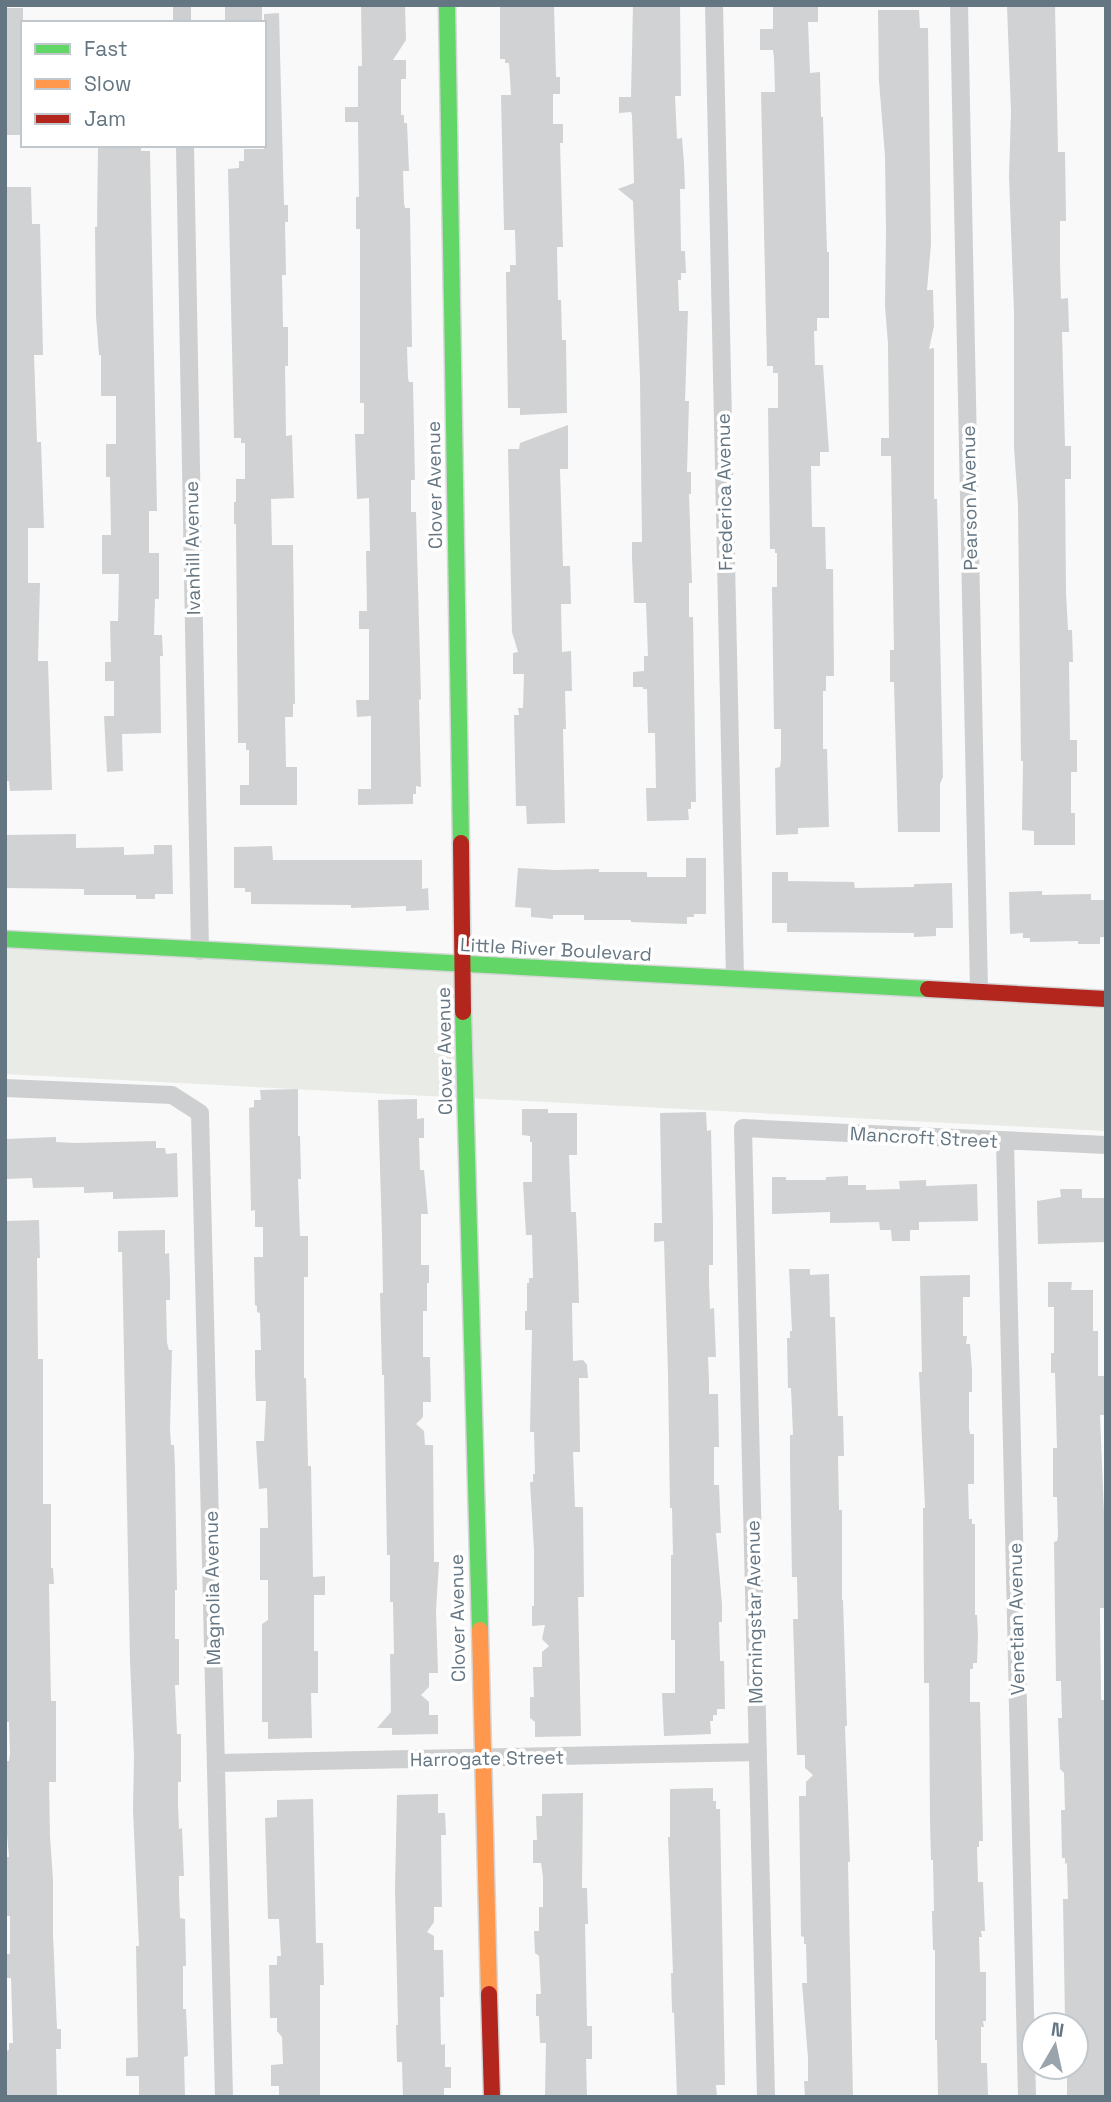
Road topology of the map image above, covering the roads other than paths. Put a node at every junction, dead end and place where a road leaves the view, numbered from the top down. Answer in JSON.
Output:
{"nodes":[{"id":1,"x":447,"y":5,"type":"edge"},
{"id":2,"x":714,"y":5,"type":"edge"},
{"id":3,"x":959,"y":5,"type":"edge"},
{"id":4,"x":185,"y":147,"type":"edge"},
{"id":5,"x":5,"y":940,"type":"edge"},
{"id":6,"x":200,"y":951,"type":"junction"},
{"id":7,"x":464,"y":966,"type":"junction"},
{"id":8,"x":735,"y":978,"type":"junction"},
{"id":9,"x":979,"y":991,"type":"junction"},
{"id":10,"x":1106,"y":999,"type":"edge"},
{"id":11,"x":5,"y":1088,"type":"edge"},
{"id":12,"x":743,"y":1128,"type":"joint"},
{"id":13,"x":1005,"y":1141,"type":"junction"},
{"id":14,"x":1106,"y":1145,"type":"edge"},
{"id":15,"x":758,"y":1752,"type":"junction"},
{"id":16,"x":481,"y":1758,"type":"junction"},
{"id":17,"x":216,"y":1763,"type":"junction"},
{"id":18,"x":224,"y":2097,"type":"edge"},
{"id":19,"x":492,"y":2097,"type":"edge"},
{"id":20,"x":766,"y":2097,"type":"edge"},
{"id":21,"x":1027,"y":2097,"type":"edge"}],
"edges":[{"from":1,"to":7,"type":"street","name":"Clover Avenue"},
{"from":2,"to":8,"type":"street","name":"Frederica Avenue"},
{"from":3,"to":9,"type":"street","name":"Pearson Avenue"},
{"from":4,"to":6,"type":"street","name":"Ivanhill Avenue"},
{"from":5,"to":6,"type":"street","name":"Little River Boulevard"},
{"from":6,"to":7,"type":"street","name":"Little River Boulevard"},
{"from":7,"to":8,"type":"street","name":"Little River Boulevard"},
{"from":7,"to":16,"type":"street","name":"Clover Avenue"},
{"from":8,"to":9,"type":"street","name":"Little River Boulevard"},
{"from":9,"to":10,"type":"street","name":"Little River Boulevard"},
{"from":11,"to":17,"type":"street","name":"Magnolia Avenue"},
{"from":12,"to":13,"type":"street","name":"Mancroft Street"},
{"from":12,"to":15,"type":"street","name":"Morningstar Avenue"},
{"from":13,"to":14,"type":"street","name":"Mancroft Street"},
{"from":13,"to":21,"type":"street","name":"Venetian Avenue"},
{"from":15,"to":16,"type":"street","name":"Harrogate Street"},
{"from":15,"to":20,"type":"street","name":"Morningstar Avenue"},
{"from":16,"to":17,"type":"street","name":"Harrogate Street"},
{"from":16,"to":19,"type":"street","name":"Clover Avenue"},
{"from":17,"to":18,"type":"street","name":"Magnolia Avenue"}]}
